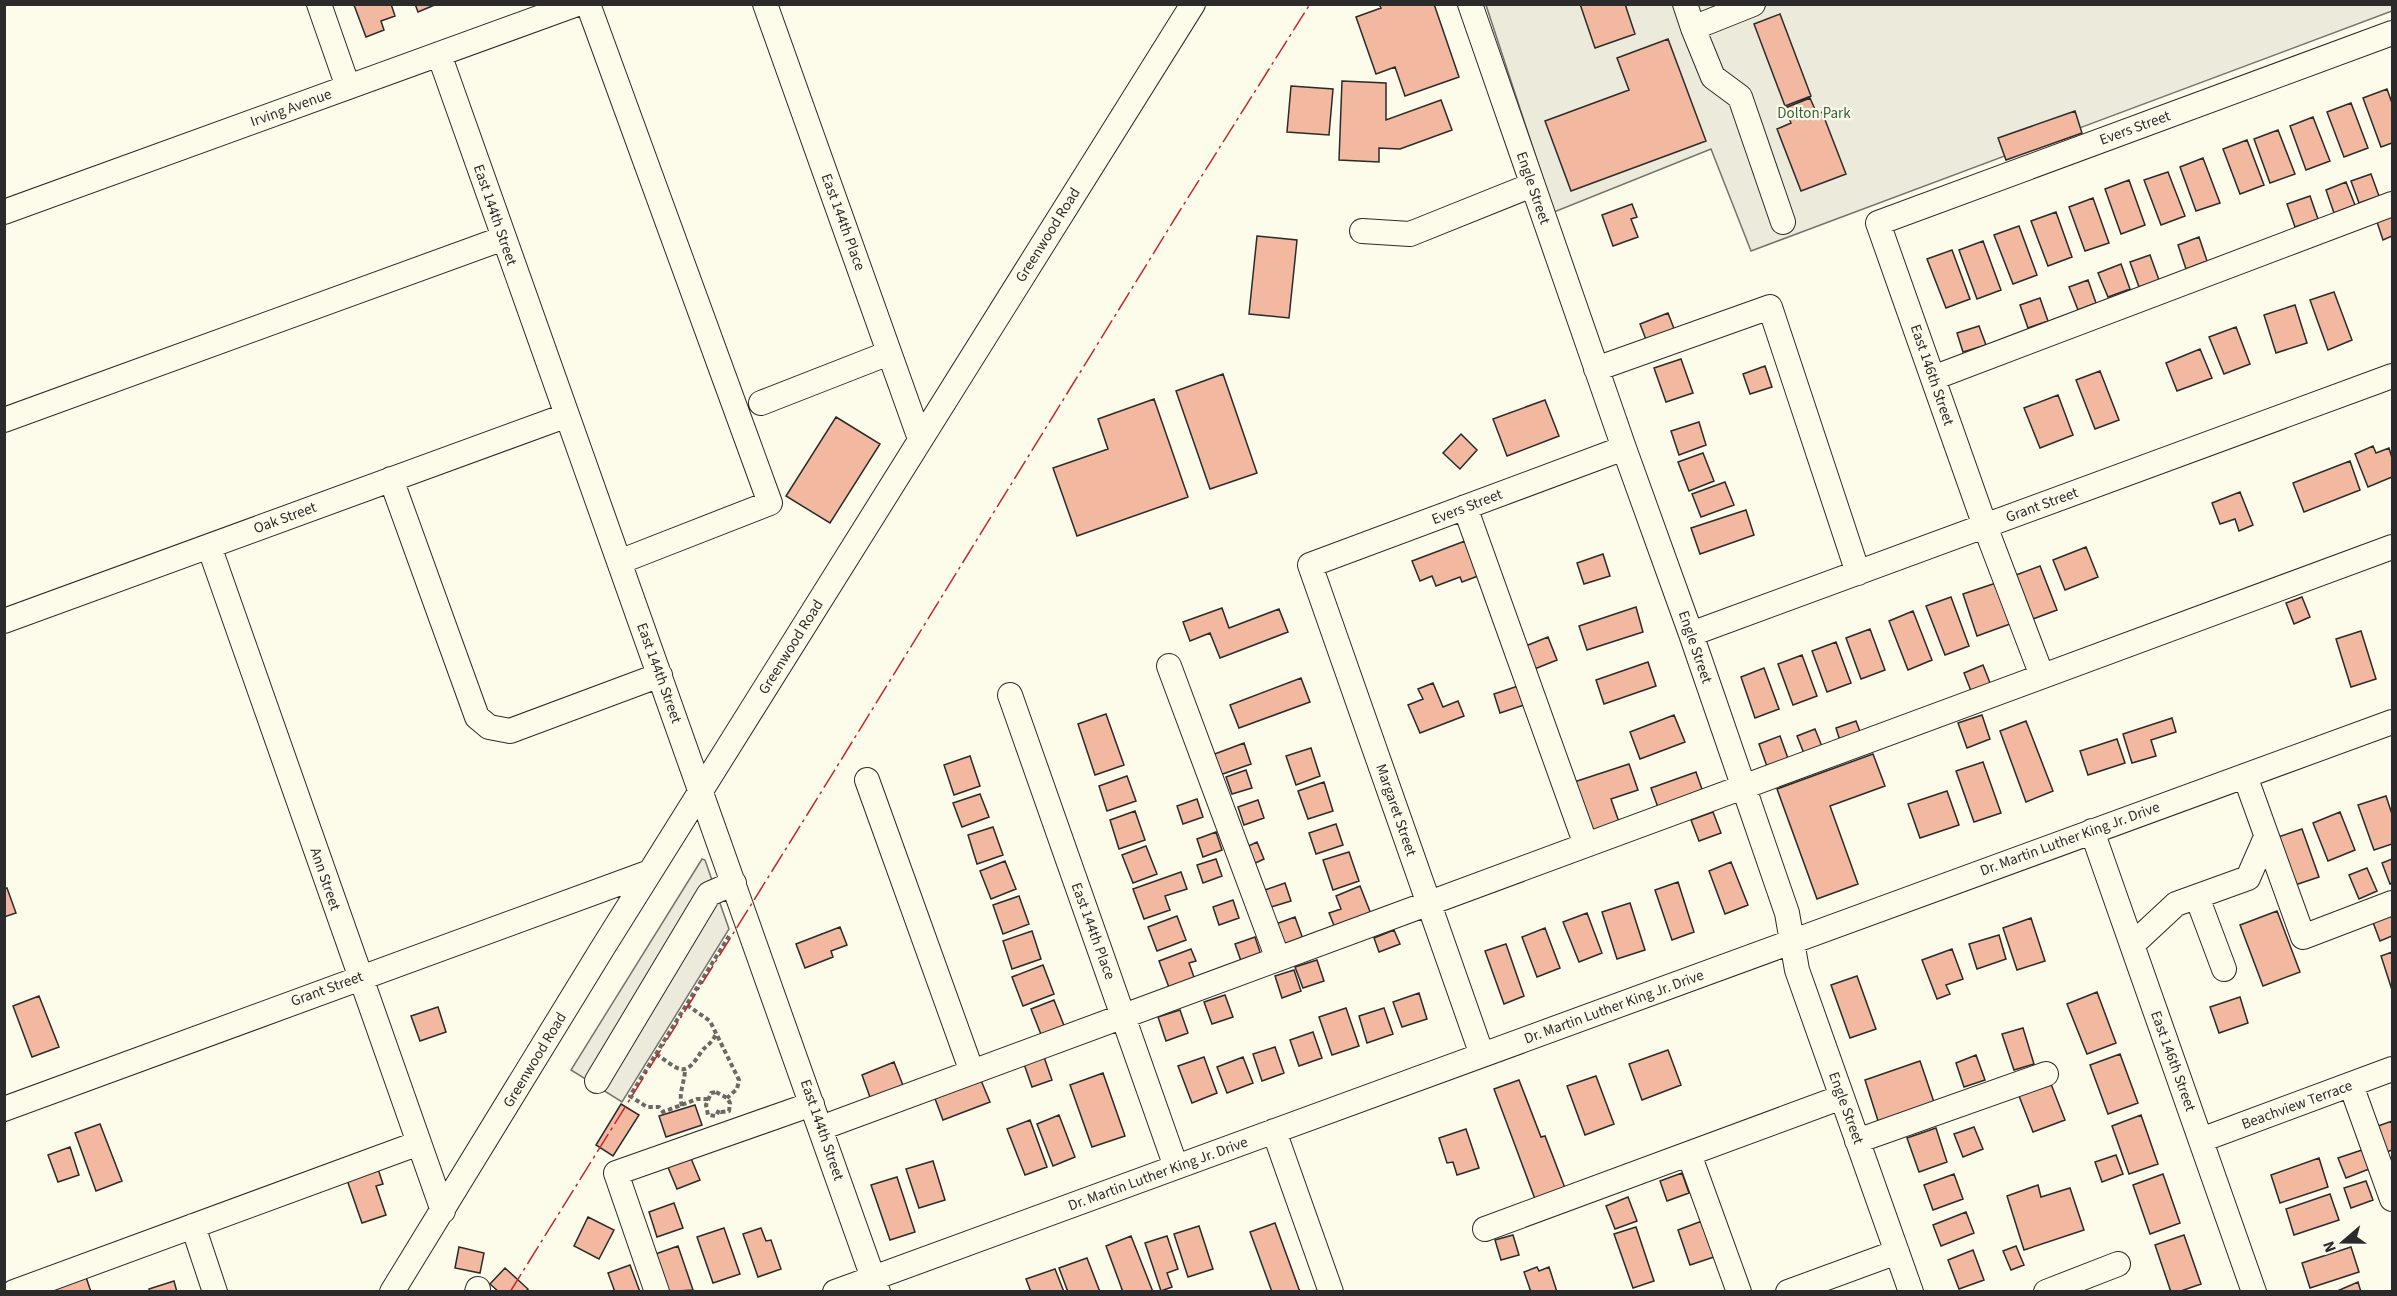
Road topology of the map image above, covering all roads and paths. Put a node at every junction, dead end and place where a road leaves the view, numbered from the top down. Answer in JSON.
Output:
{"nodes":[{"id":1,"x":319,"y":4,"type":"edge"},
{"id":2,"x":577,"y":4,"type":"edge"},
{"id":3,"x":588,"y":4,"type":"edge"},
{"id":4,"x":765,"y":4,"type":"edge"},
{"id":5,"x":1193,"y":4,"type":"edge"},
{"id":6,"x":1470,"y":4,"type":"edge"},
{"id":7,"x":1685,"y":4,"type":"edge"},
{"id":8,"x":1754,"y":4,"type":"edge"},
{"id":9,"x":1693,"y":28,"type":"junction"},
{"id":10,"x":2392,"y":33,"type":"edge"},
{"id":11,"x":439,"y":54,"type":"junction"},
{"id":12,"x":348,"y":87,"type":"junction"},
{"id":13,"x":1532,"y":185,"type":"junction"},
{"id":14,"x":2392,"y":204,"type":"edge"},
{"id":15,"x":4,"y":212,"type":"edge"},
{"id":16,"x":1783,"y":222,"type":"dead end"},
{"id":17,"x":1878,"y":224,"type":"joint"},
{"id":18,"x":1362,"y":231,"type":"dead end"},
{"id":19,"x":504,"y":238,"type":"junction"},
{"id":20,"x":889,"y":353,"type":"junction"},
{"id":21,"x":1596,"y":369,"type":"junction"},
{"id":22,"x":2392,"y":376,"type":"edge"},
{"id":23,"x":1933,"y":378,"type":"junction"},
{"id":24,"x":761,"y":403,"type":"dead end"},
{"id":25,"x":565,"y":416,"type":"junction"},
{"id":26,"x":4,"y":420,"type":"edge"},
{"id":27,"x":920,"y":439,"type":"junction"},
{"id":28,"x":1624,"y":448,"type":"junction"},
{"id":29,"x":392,"y":479,"type":"junction"},
{"id":30,"x":1465,"y":507,"type":"junction"},
{"id":31,"x":1985,"y":526,"type":"junction"},
{"id":32,"x":209,"y":546,"type":"junction"},
{"id":33,"x":2392,"y":547,"type":"edge"},
{"id":34,"x":619,"y":562,"type":"junction"},
{"id":35,"x":1310,"y":565,"type":"joint"},
{"id":36,"x":1858,"y":573,"type":"junction"},
{"id":37,"x":4,"y":621,"type":"edge"},
{"id":38,"x":1692,"y":634,"type":"junction"},
{"id":39,"x":1169,"y":666,"type":"dead end"},
{"id":40,"x":660,"y":675,"type":"junction"},
{"id":41,"x":2042,"y":676,"type":"junction"},
{"id":42,"x":1010,"y":694,"type":"dead end"},
{"id":43,"x":2392,"y":722,"type":"edge"},
{"id":44,"x":2245,"y":776,"type":"junction"},
{"id":45,"x":867,"y":780,"type":"dead end"},
{"id":46,"x":1744,"y":787,"type":"junction"},
{"id":47,"x":702,"y":790,"type":"junction"},
{"id":48,"x":2092,"y":831,"type":"junction"},
{"id":49,"x":2266,"y":837,"type":"junction"},
{"id":50,"x":1586,"y":845,"type":"junction"},
{"id":51,"x":650,"y":872,"type":"junction"},
{"id":52,"x":734,"y":883,"type":"junction"},
{"id":53,"x":2197,"y":897,"type":"junction"},
{"id":54,"x":1429,"y":903,"type":"junction"},
{"id":55,"x":2392,"y":903,"type":"edge"},
{"id":56,"x":733,"y":931,"type":"dead end"},
{"id":57,"x":1791,"y":941,"type":"junction"},
{"id":58,"x":2132,"y":945,"type":"junction"},
{"id":59,"x":1278,"y":959,"type":"junction"},
{"id":60,"x":2224,"y":969,"type":"dead end"},
{"id":61,"x":360,"y":977,"type":"junction"},
{"id":62,"x":687,"y":1005,"type":"junction"},
{"id":63,"x":1124,"y":1016,"type":"junction"},
{"id":64,"x":716,"y":1034,"type":"junction"},
{"id":65,"x":656,"y":1054,"type":"junction"},
{"id":66,"x":1482,"y":1055,"type":"junction"},
{"id":67,"x":684,"y":1069,"type":"junction"},
{"id":68,"x":2392,"y":1070,"type":"edge"},
{"id":69,"x":972,"y":1072,"type":"junction"},
{"id":70,"x":2046,"y":1074,"type":"dead end"},
{"id":71,"x":597,"y":1081,"type":"dead end"},
{"id":72,"x":2351,"y":1085,"type":"junction"},
{"id":73,"x":1842,"y":1097,"type":"junction"},
{"id":74,"x":727,"y":1098,"type":"junction"},
{"id":75,"x":708,"y":1099,"type":"junction"},
{"id":76,"x":812,"y":1104,"type":"junction"},
{"id":77,"x":682,"y":1106,"type":"junction"},
{"id":78,"x":4,"y":1109,"type":"edge"},
{"id":79,"x":821,"y":1128,"type":"junction"},
{"id":80,"x":1274,"y":1131,"type":"junction"},
{"id":81,"x":2201,"y":1140,"type":"junction"},
{"id":82,"x":1857,"y":1141,"type":"junction"},
{"id":83,"x":419,"y":1143,"type":"junction"},
{"id":84,"x":1689,"y":1154,"type":"junction"},
{"id":85,"x":1176,"y":1167,"type":"junction"},
{"id":86,"x":2392,"y":1199,"type":"edge"},
{"id":87,"x":443,"y":1211,"type":"junction"},
{"id":88,"x":193,"y":1226,"type":"junction"},
{"id":89,"x":1485,"y":1229,"type":"dead end"},
{"id":90,"x":1897,"y":1252,"type":"junction"},
{"id":91,"x":2118,"y":1264,"type":"dead end"},
{"id":92,"x":876,"y":1285,"type":"edge"},
{"id":93,"x":14,"y":1292,"type":"edge"},
{"id":94,"x":215,"y":1292,"type":"edge"},
{"id":95,"x":392,"y":1292,"type":"edge"},
{"id":96,"x":657,"y":1292,"type":"edge"},
{"id":97,"x":835,"y":1292,"type":"edge"},
{"id":98,"x":1331,"y":1292,"type":"edge"},
{"id":99,"x":1738,"y":1292,"type":"edge"},
{"id":100,"x":1788,"y":1292,"type":"edge"},
{"id":101,"x":1911,"y":1292,"type":"edge"},
{"id":102,"x":2046,"y":1292,"type":"edge"},
{"id":103,"x":2254,"y":1292,"type":"edge"}],
"edges":[{"from":1,"to":12,"type":"street"},
{"from":2,"to":11,"type":"street","name":"Irving Avenue"},
{"from":3,"to":34,"type":"street"},
{"from":4,"to":20,"type":"street","name":"East 144th Place"},
{"from":5,"to":27,"type":"street","name":"Greenwood Road"},
{"from":6,"to":13,"type":"street","name":"Engle Street"},
{"from":7,"to":9,"type":"street"},
{"from":8,"to":9,"type":"street"},
{"from":9,"to":16,"type":"street"},
{"from":10,"to":17,"type":"street","name":"Evers Street"},
{"from":11,"to":12,"type":"street","name":"Irving Avenue"},
{"from":11,"to":19,"type":"street","name":"East 144th Street"},
{"from":12,"to":15,"type":"street","name":"Irving Avenue"},
{"from":13,"to":18,"type":"street"},
{"from":13,"to":21,"type":"street","name":"Engle Street"},
{"from":14,"to":23,"type":"street"},
{"from":17,"to":23,"type":"street","name":"East 146th Street"},
{"from":19,"to":25,"type":"street","name":"East 144th Street"},
{"from":19,"to":26,"type":"street"},
{"from":20,"to":24,"type":"street"},
{"from":20,"to":27,"type":"street","name":"East 144th Place"},
{"from":21,"to":28,"type":"street","name":"Engle Street"},
{"from":21,"to":36,"type":"street"},
{"from":22,"to":31,"type":"street","name":"Grant Street"},
{"from":23,"to":31,"type":"street","name":"East 146th Street"},
{"from":25,"to":29,"type":"street","name":"Oak Street"},
{"from":25,"to":34,"type":"street","name":"East 144th Street"},
{"from":27,"to":47,"type":"street","name":"Greenwood Road"},
{"from":28,"to":30,"type":"street","name":"Evers Street"},
{"from":28,"to":38,"type":"street","name":"Engle Street"},
{"from":29,"to":32,"type":"street","name":"Oak Street"},
{"from":29,"to":40,"type":"street"},
{"from":30,"to":35,"type":"street","name":"Evers Street"},
{"from":30,"to":50,"type":"street"},
{"from":31,"to":36,"type":"street","name":"Grant Street"},
{"from":31,"to":41,"type":"street","name":"East 146th Street"},
{"from":32,"to":37,"type":"street","name":"Oak Street"},
{"from":32,"to":61,"type":"street","name":"Ann Street"},
{"from":33,"to":41,"type":"street"},
{"from":34,"to":40,"type":"street","name":"East 144th Street"},
{"from":35,"to":54,"type":"street","name":"Margaret Street"},
{"from":36,"to":38,"type":"street","name":"Grant Street"},
{"from":38,"to":46,"type":"street","name":"Engle Street"},
{"from":39,"to":59,"type":"street"},
{"from":40,"to":47,"type":"street","name":"East 144th Street"},
{"from":41,"to":46,"type":"street"},
{"from":42,"to":63,"type":"street","name":"East 144th Place"},
{"from":43,"to":44,"type":"street","name":"Dr. Martin Luther King Jr. Drive"},
{"from":44,"to":48,"type":"street","name":"Dr. Martin Luther King Jr. Drive"},
{"from":44,"to":49,"type":"street"},
{"from":45,"to":69,"type":"street"},
{"from":46,"to":50,"type":"street"},
{"from":46,"to":57,"type":"street","name":"Engle Street"},
{"from":47,"to":51,"type":"street","name":"Greenwood Road"},
{"from":47,"to":52,"type":"street","name":"East 144th Street"},
{"from":48,"to":57,"type":"street","name":"Dr. Martin Luther King Jr. Drive"},
{"from":48,"to":58,"type":"street","name":"East 146th Street"},
{"from":49,"to":53,"type":"street"},
{"from":49,"to":55,"type":"street"},
{"from":50,"to":54,"type":"street"},
{"from":51,"to":61,"type":"street","name":"Grant Street"},
{"from":51,"to":87,"type":"street","name":"Greenwood Road"},
{"from":52,"to":71,"type":"street"},
{"from":52,"to":76,"type":"street","name":"East 144th Street"},
{"from":53,"to":58,"type":"street"},
{"from":53,"to":60,"type":"street"},
{"from":54,"to":59,"type":"street"},
{"from":54,"to":66,"type":"street","name":"Margaret Street"},
{"from":56,"to":62,"type":"path"},
{"from":57,"to":66,"type":"street","name":"Dr. Martin Luther King Jr. Drive"},
{"from":57,"to":73,"type":"street","name":"Engle Street"},
{"from":58,"to":81,"type":"street","name":"East 146th Street"},
{"from":59,"to":63,"type":"street"},
{"from":61,"to":78,"type":"street","name":"Grant Street"},
{"from":61,"to":83,"type":"street","name":"Ann Street"},
{"from":62,"to":64,"type":"path"},
{"from":62,"to":65,"type":"path"},
{"from":63,"to":69,"type":"street"},
{"from":63,"to":85,"type":"street","name":"East 144th Place"},
{"from":64,"to":67,"type":"path"},
{"from":64,"to":74,"type":"path"},
{"from":65,"to":67,"type":"path"},
{"from":65,"to":77,"type":"path"},
{"from":66,"to":80,"type":"street","name":"Dr. Martin Luther King Jr. Drive"},
{"from":67,"to":77,"type":"path"},
{"from":68,"to":72,"type":"street","name":"Beachview Terrace"},
{"from":69,"to":79,"type":"street"},
{"from":70,"to":82,"type":"street"},
{"from":72,"to":81,"type":"street","name":"Beachview Terrace"},
{"from":72,"to":86,"type":"street"},
{"from":73,"to":82,"type":"street","name":"Engle Street"},
{"from":73,"to":84,"type":"street"},
{"from":74,"to":75,"type":"path"},
{"from":74,"to":75,"type":"path"},
{"from":75,"to":77,"type":"path"},
{"from":76,"to":79,"type":"street","name":"East 144th Street"},
{"from":76,"to":96,"type":"street"},
{"from":79,"to":92,"type":"street","name":"East 144th Street"},
{"from":80,"to":85,"type":"street","name":"Dr. Martin Luther King Jr. Drive"},
{"from":80,"to":98,"type":"street"},
{"from":81,"to":103,"type":"street","name":"East 146th Street"},
{"from":82,"to":90,"type":"street","name":"Engle Street"},
{"from":83,"to":87,"type":"street","name":"Ann Street"},
{"from":83,"to":88,"type":"street"},
{"from":84,"to":89,"type":"street"},
{"from":84,"to":99,"type":"street"},
{"from":85,"to":92,"type":"street","name":"Dr. Martin Luther King Jr. Drive"},
{"from":87,"to":95,"type":"street","name":"Greenwood Road"},
{"from":88,"to":93,"type":"street"},
{"from":88,"to":94,"type":"street"},
{"from":90,"to":100,"type":"street"},
{"from":90,"to":101,"type":"street","name":"Engle Street"},
{"from":91,"to":102,"type":"street"},
{"from":92,"to":97,"type":"street","name":"Dr. Martin Luther King Jr. Drive"}]}
